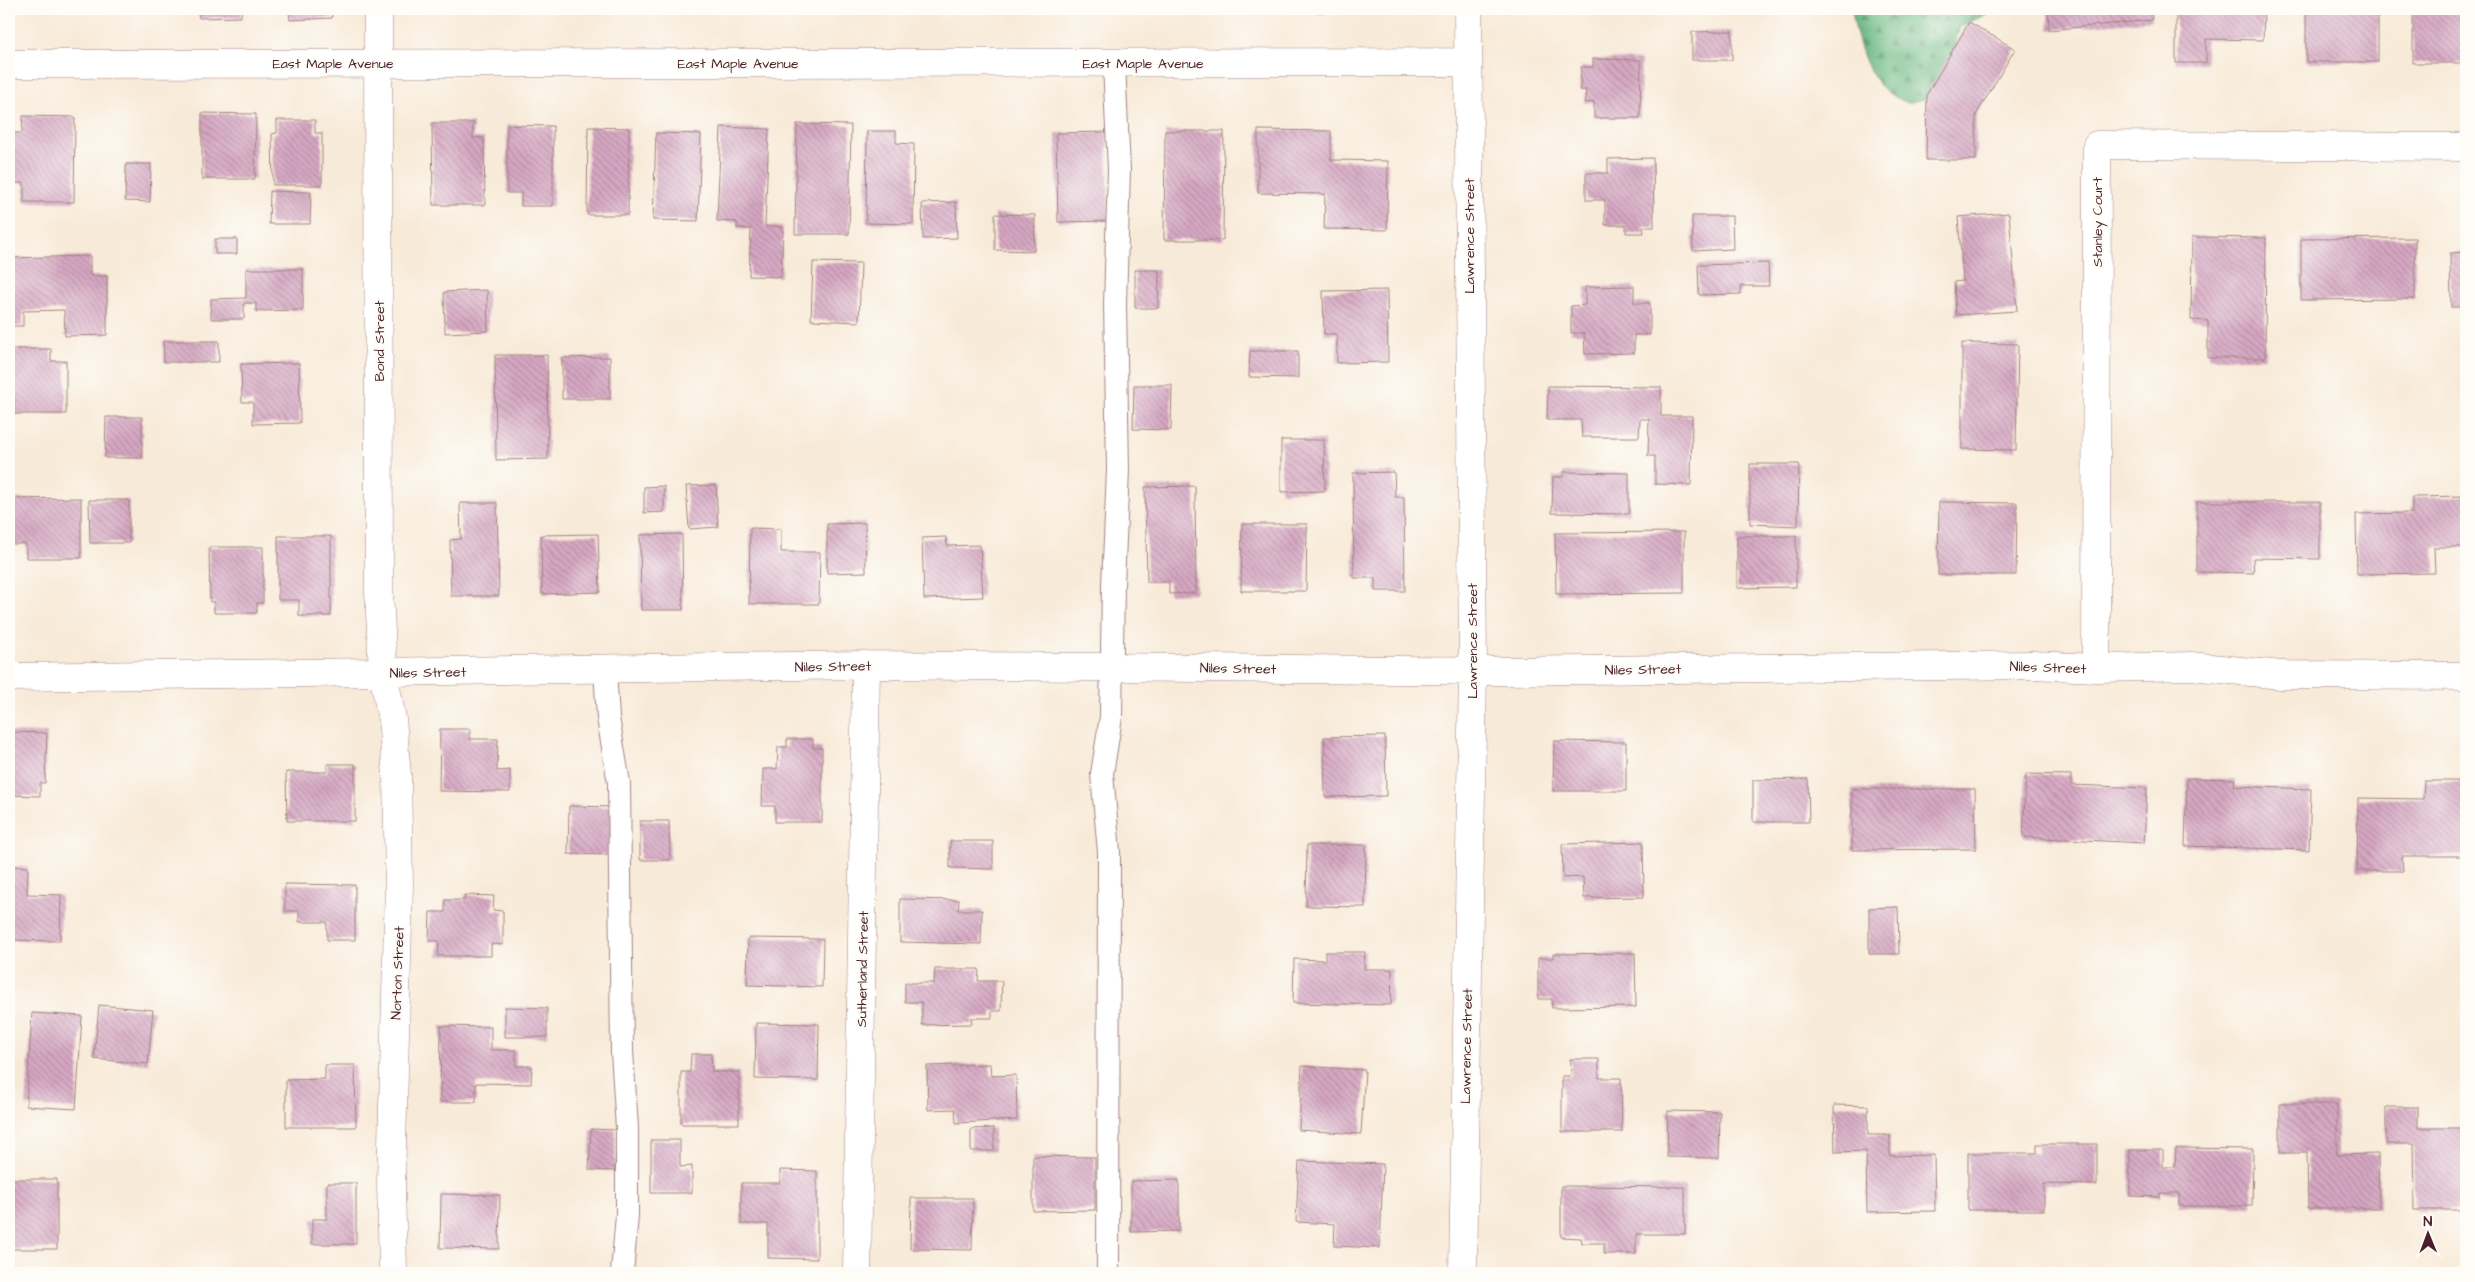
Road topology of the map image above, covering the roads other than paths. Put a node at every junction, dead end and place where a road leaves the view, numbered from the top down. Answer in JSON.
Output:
{"nodes":[{"id":1,"x":378,"y":9,"type":"edge"},
{"id":2,"x":1468,"y":9,"type":"edge"},
{"id":3,"x":1468,"y":62,"type":"junction"},
{"id":4,"x":379,"y":63,"type":"junction"},
{"id":5,"x":9,"y":64,"type":"edge"},
{"id":6,"x":1114,"y":64,"type":"junction"},
{"id":7,"x":2466,"y":147,"type":"edge"},
{"id":8,"x":866,"y":665,"type":"junction"},
{"id":9,"x":1112,"y":667,"type":"junction"},
{"id":10,"x":2096,"y":668,"type":"junction"},
{"id":11,"x":605,"y":669,"type":"junction"},
{"id":12,"x":1473,"y":671,"type":"junction"},
{"id":13,"x":383,"y":673,"type":"junction"},
{"id":14,"x":2466,"y":676,"type":"edge"},
{"id":15,"x":9,"y":677,"type":"edge"},
{"id":16,"x":393,"y":1273,"type":"edge"},
{"id":17,"x":622,"y":1273,"type":"edge"},
{"id":18,"x":857,"y":1273,"type":"edge"},
{"id":19,"x":1108,"y":1273,"type":"edge"},
{"id":20,"x":1463,"y":1273,"type":"edge"}],
"edges":[{"from":1,"to":4,"type":"street","name":"Bond Street"},
{"from":2,"to":3,"type":"street","name":"Lawrence Street"},
{"from":3,"to":6,"type":"street","name":"East Maple Avenue"},
{"from":3,"to":12,"type":"street","name":"Lawrence Street"},
{"from":4,"to":5,"type":"street","name":"East Maple Avenue"},
{"from":4,"to":6,"type":"street","name":"East Maple Avenue"},
{"from":4,"to":13,"type":"street","name":"Bond Street"},
{"from":6,"to":9,"type":"lane"},
{"from":7,"to":10,"type":"street","name":"Stanley Court"},
{"from":8,"to":9,"type":"street","name":"Niles Street"},
{"from":8,"to":11,"type":"street","name":"Niles Street"},
{"from":8,"to":18,"type":"street","name":"Sutherland Street"},
{"from":9,"to":12,"type":"street","name":"Niles Street"},
{"from":9,"to":19,"type":"lane"},
{"from":10,"to":12,"type":"street","name":"Niles Street"},
{"from":10,"to":14,"type":"street","name":"Niles Street"},
{"from":11,"to":13,"type":"street","name":"Niles Street"},
{"from":11,"to":17,"type":"lane"},
{"from":12,"to":20,"type":"street","name":"Lawrence Street"},
{"from":13,"to":15,"type":"street","name":"Niles Street"},
{"from":13,"to":16,"type":"street","name":"Norton Street"}]}
